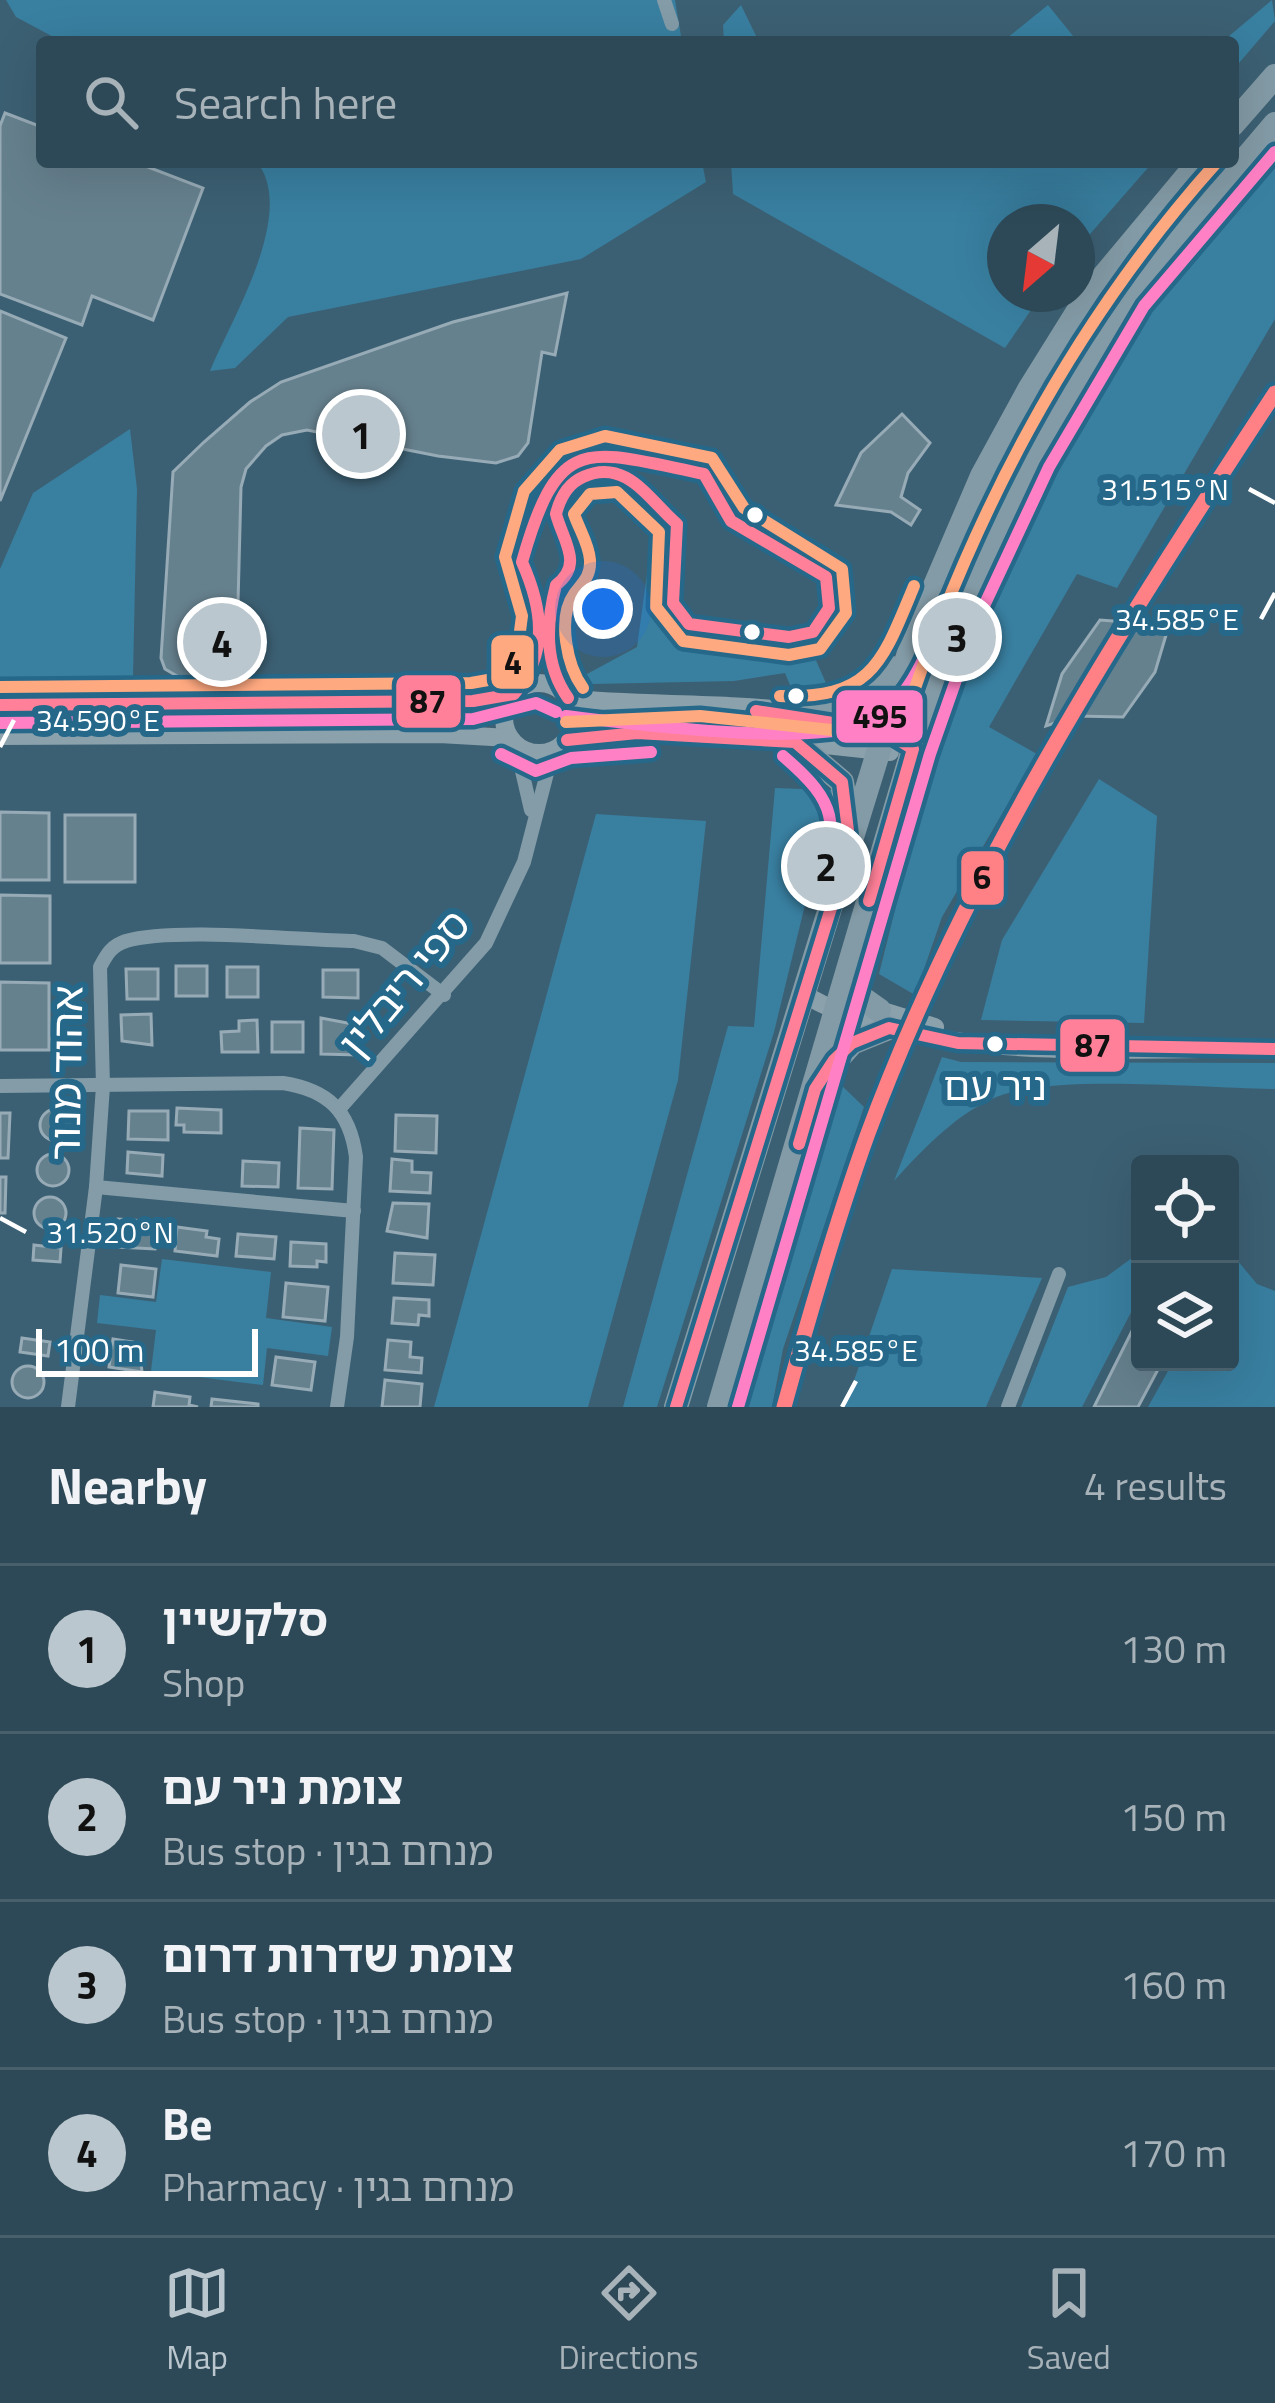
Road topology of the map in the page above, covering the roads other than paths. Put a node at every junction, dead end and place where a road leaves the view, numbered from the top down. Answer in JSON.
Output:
{"nodes":[{"id":1,"x":664,"y":0,"type":"edge"},
{"id":2,"x":672,"y":24,"type":"dead end"},
{"id":3,"x":1275,"y":76,"type":"edge"},
{"id":4,"x":1239,"y":117,"type":"edge"},
{"id":5,"x":1275,"y":124,"type":"edge"},
{"id":6,"x":1239,"y":166,"type":"edge"},
{"id":7,"x":1194,"y":168,"type":"edge"},
{"id":8,"x":1238,"y":168,"type":"edge"},
{"id":9,"x":916,"y":630,"type":"junction"},
{"id":10,"x":514,"y":694,"type":"junction"},
{"id":11,"x":568,"y":698,"type":"junction"},
{"id":12,"x":0,"y":705,"type":"edge"},
{"id":13,"x":810,"y":717,"type":"junction"},
{"id":14,"x":0,"y":736,"type":"edge"},
{"id":15,"x":513,"y":742,"type":"junction"},
{"id":16,"x":795,"y":742,"type":"junction"},
{"id":17,"x":881,"y":742,"type":"junction"},
{"id":18,"x":560,"y":745,"type":"junction"},
{"id":19,"x":913,"y":749,"type":"junction"},
{"id":20,"x":533,"y":826,"type":"junction"},
{"id":21,"x":850,"y":847,"type":"junction"},
{"id":22,"x":843,"y":994,"type":"junction"},
{"id":23,"x":444,"y":995,"type":"junction"},
{"id":24,"x":807,"y":996,"type":"junction"},
{"id":25,"x":884,"y":1019,"type":"junction"},
{"id":26,"x":1275,"y":1048,"type":"edge"},
{"id":27,"x":2,"y":1084,"type":"edge"},
{"id":28,"x":103,"y":1086,"type":"junction"},
{"id":29,"x":815,"y":1089,"type":"junction"},
{"id":30,"x":340,"y":1108,"type":"junction"},
{"id":31,"x":96,"y":1187,"type":"junction"},
{"id":32,"x":354,"y":1211,"type":"junction"},
{"id":33,"x":1059,"y":1274,"type":"dead end"},
{"id":34,"x":68,"y":1407,"type":"edge"},
{"id":35,"x":337,"y":1407,"type":"edge"},
{"id":36,"x":676,"y":1407,"type":"edge"},
{"id":37,"x":719,"y":1407,"type":"edge"},
{"id":38,"x":1008,"y":1407,"type":"edge"}],
"edges":[{"from":1,"to":2,"type":"street"},
{"from":3,"to":4,"type":"highway"},
{"from":5,"to":6,"type":"highway"},
{"from":7,"to":9,"type":"highway"},
{"from":8,"to":19,"type":"highway"},
{"from":9,"to":13,"type":"highway"},
{"from":9,"to":17,"type":"highway"},
{"from":10,"to":11,"type":"main road"},
{"from":10,"to":12,"type":"main road"},
{"from":10,"to":15,"type":"main road"},
{"from":11,"to":13,"type":"main road"},
{"from":11,"to":18,"type":"main road"},
{"from":13,"to":17,"type":"main road"},
{"from":14,"to":15,"type":"main road"},
{"from":15,"to":18,"type":"main road"},
{"from":15,"to":20,"type":"street","name":"ספי ריבלין"},
{"from":16,"to":17,"type":"main road"},
{"from":16,"to":18,"type":"main road"},
{"from":16,"to":21,"type":"highway"},
{"from":17,"to":19,"type":"main road"},
{"from":17,"to":21,"type":"highway"},
{"from":18,"to":20,"type":"street","name":"ספי ריבלין"},
{"from":19,"to":22,"type":"highway"},
{"from":20,"to":23,"type":"street","name":"ספי ריבלין"},
{"from":21,"to":24,"type":"highway"},
{"from":22,"to":24,"type":"main road"},
{"from":22,"to":25,"type":"main road"},
{"from":22,"to":25,"type":"highway"},
{"from":22,"to":29,"type":"highway"},
{"from":23,"to":28,"type":"street","name":"אהוד מנור"},
{"from":23,"to":30,"type":"street","name":"ספי ריבלין"},
{"from":24,"to":36,"type":"highway"},
{"from":25,"to":26,"type":"main road"},
{"from":25,"to":29,"type":"highway"},
{"from":27,"to":28,"type":"street"},
{"from":28,"to":30,"type":"street"},
{"from":28,"to":31,"type":"street","name":"אהוד מנור"},
{"from":29,"to":37,"type":"highway"},
{"from":30,"to":32,"type":"street"},
{"from":31,"to":32,"type":"street"},
{"from":31,"to":34,"type":"street","name":"אהוד מנור"},
{"from":32,"to":35,"type":"street"},
{"from":33,"to":38,"type":"street"}]}
